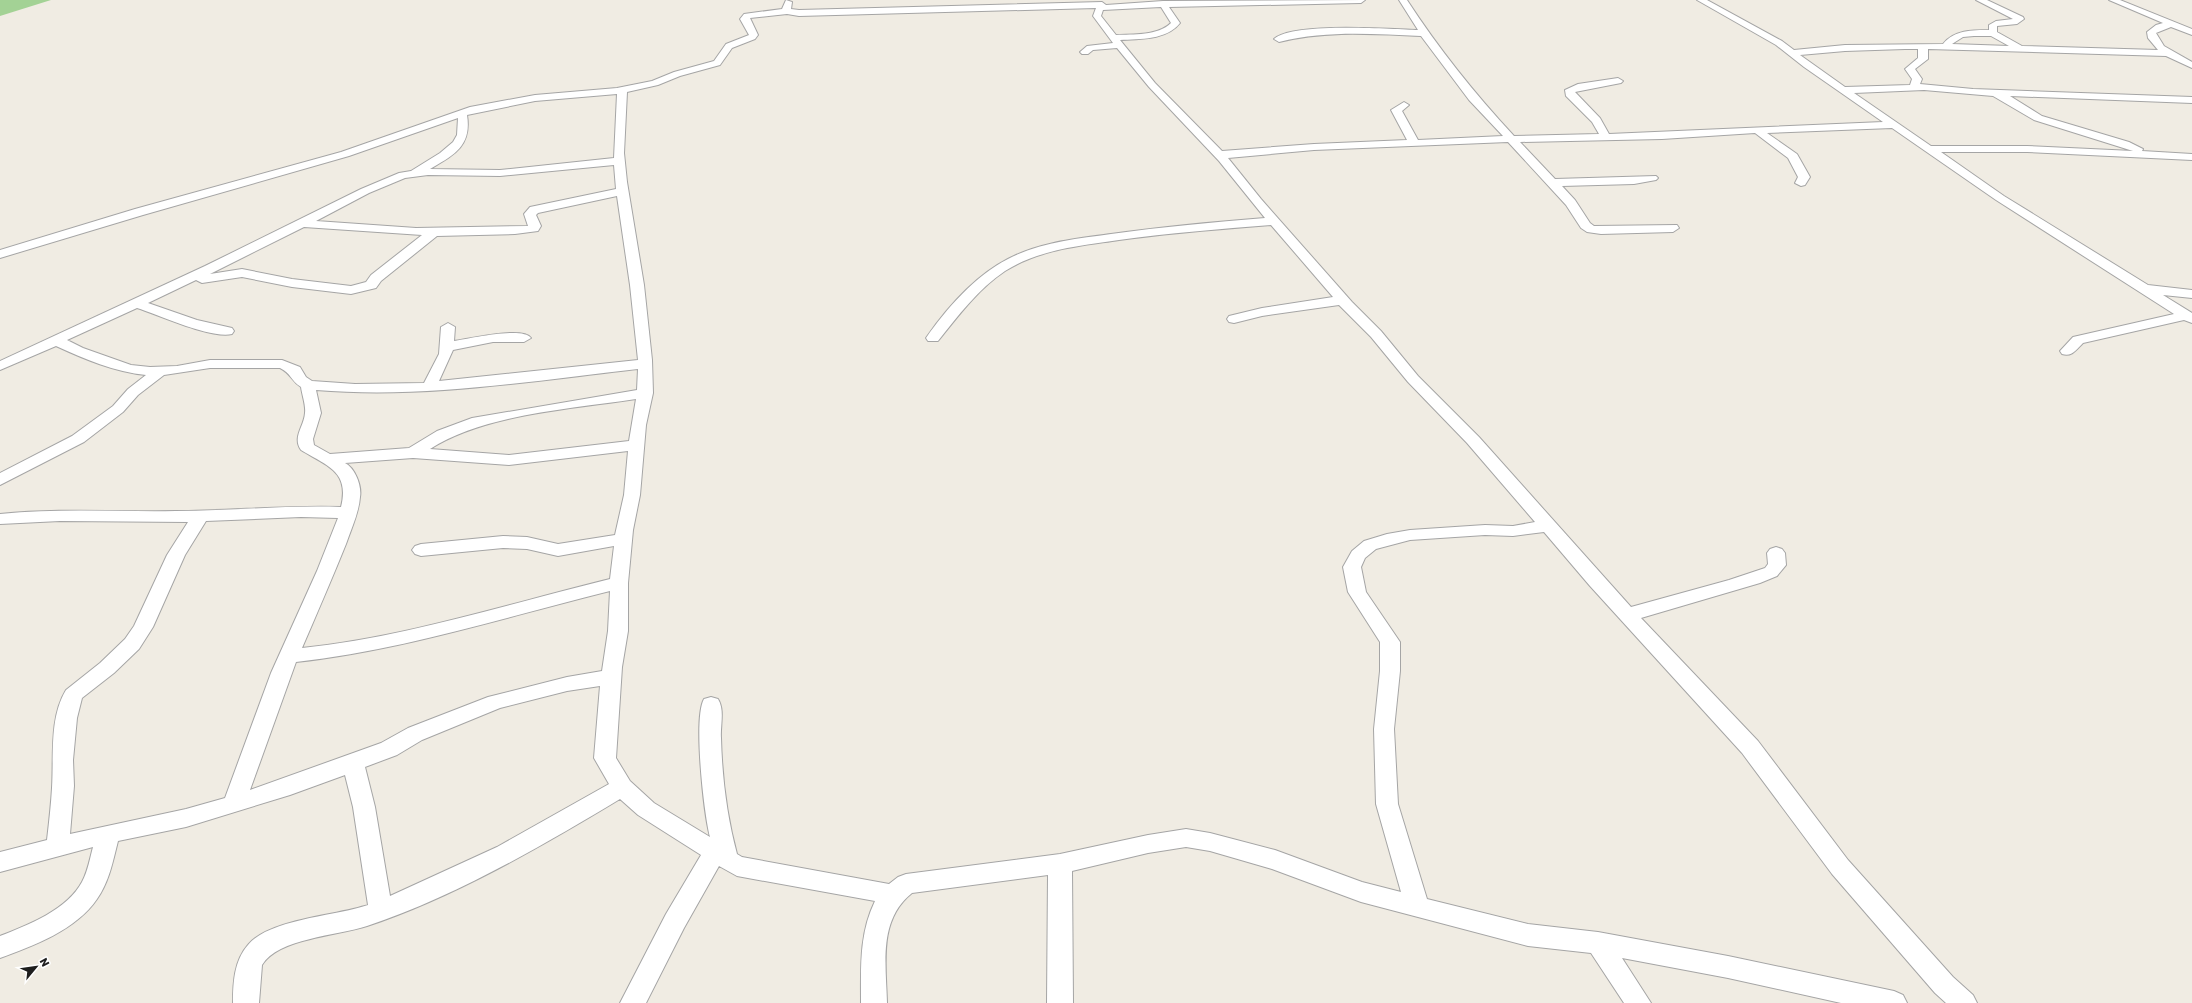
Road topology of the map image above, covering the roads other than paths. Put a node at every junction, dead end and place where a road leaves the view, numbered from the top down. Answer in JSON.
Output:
{"nodes":[{"id":1,"x":787,"y":0,"type":"edge"},
{"id":2,"x":1361,"y":0,"type":"edge"},
{"id":3,"x":1403,"y":0,"type":"edge"},
{"id":4,"x":1701,"y":0,"type":"edge"},
{"id":5,"x":1980,"y":0,"type":"edge"},
{"id":6,"x":2113,"y":0,"type":"edge"},
{"id":7,"x":935,"y":4,"type":"edge"},
{"id":8,"x":1102,"y":4,"type":"edge"},
{"id":9,"x":1163,"y":4,"type":"junction"},
{"id":10,"x":788,"y":12,"type":"junction"},
{"id":11,"x":2172,"y":24,"type":"junction"},
{"id":12,"x":2192,"y":32,"type":"edge"},
{"id":13,"x":1424,"y":33,"type":"junction"},
{"id":14,"x":1993,"y":33,"type":"junction"},
{"id":15,"x":1279,"y":39,"type":"dead end"},
{"id":16,"x":1116,"y":41,"type":"junction"},
{"id":17,"x":1921,"y":46,"type":"junction"},
{"id":18,"x":1946,"y":46,"type":"junction"},
{"id":19,"x":2019,"y":48,"type":"junction"},
{"id":20,"x":1085,"y":52,"type":"dead end"},
{"id":21,"x":1794,"y":53,"type":"junction"},
{"id":22,"x":2169,"y":53,"type":"junction"},
{"id":23,"x":2192,"y":65,"type":"edge"},
{"id":24,"x":1618,"y":81,"type":"dead end"},
{"id":25,"x":1912,"y":88,"type":"junction"},
{"id":26,"x":622,"y":90,"type":"junction"},
{"id":27,"x":1845,"y":90,"type":"junction"},
{"id":28,"x":1993,"y":92,"type":"junction"},
{"id":29,"x":2192,"y":100,"type":"edge"},
{"id":30,"x":1404,"y":105,"type":"dead end"},
{"id":31,"x":462,"y":113,"type":"junction"},
{"id":32,"x":1878,"y":113,"type":"junction"},
{"id":33,"x":1895,"y":125,"type":"junction"},
{"id":34,"x":1843,"y":126,"type":"junction"},
{"id":35,"x":1757,"y":130,"type":"junction"},
{"id":36,"x":1606,"y":137,"type":"junction"},
{"id":37,"x":1511,"y":139,"type":"junction"},
{"id":38,"x":1414,"y":143,"type":"junction"},
{"id":39,"x":1930,"y":149,"type":"junction"},
{"id":40,"x":1219,"y":155,"type":"junction"},
{"id":41,"x":2151,"y":155,"type":"junction"},
{"id":42,"x":2192,"y":157,"type":"edge"},
{"id":43,"x":619,"y":161,"type":"junction"},
{"id":44,"x":414,"y":173,"type":"junction"},
{"id":45,"x":1652,"y":178,"type":"dead end"},
{"id":46,"x":1552,"y":183,"type":"junction"},
{"id":47,"x":1801,"y":183,"type":"dead end"},
{"id":48,"x":622,"y":192,"type":"junction"},
{"id":49,"x":1275,"y":221,"type":"junction"},
{"id":50,"x":303,"y":223,"type":"junction"},
{"id":51,"x":1673,"y":228,"type":"dead end"},
{"id":52,"x":435,"y":231,"type":"junction"},
{"id":53,"x":0,"y":254,"type":"edge"},
{"id":54,"x":182,"y":282,"type":"junction"},
{"id":55,"x":2143,"y":288,"type":"junction"},
{"id":56,"x":2176,"y":292,"type":"junction"},
{"id":57,"x":2192,"y":294,"type":"edge"},
{"id":58,"x":2159,"y":298,"type":"junction"},
{"id":59,"x":1343,"y":300,"type":"junction"},
{"id":60,"x":136,"y":303,"type":"junction"},
{"id":61,"x":2188,"y":317,"type":"edge"},
{"id":62,"x":1234,"y":318,"type":"dead end"},
{"id":63,"x":448,"y":327,"type":"dead end"},
{"id":64,"x":227,"y":331,"type":"dead end"},
{"id":65,"x":524,"y":338,"type":"dead end"},
{"id":66,"x":933,"y":338,"type":"dead end"},
{"id":67,"x":56,"y":340,"type":"junction"},
{"id":68,"x":447,"y":347,"type":"junction"},
{"id":69,"x":2067,"y":351,"type":"dead end"},
{"id":70,"x":645,"y":364,"type":"junction"},
{"id":71,"x":0,"y":366,"type":"edge"},
{"id":72,"x":160,"y":371,"type":"junction"},
{"id":73,"x":308,"y":384,"type":"junction"},
{"id":74,"x":429,"y":387,"type":"junction"},
{"id":75,"x":645,"y":393,"type":"junction"},
{"id":76,"x":637,"y":445,"type":"junction"},
{"id":77,"x":413,"y":453,"type":"junction"},
{"id":78,"x":326,"y":460,"type":"junction"},
{"id":79,"x":0,"y":480,"type":"edge"},
{"id":80,"x":348,"y":513,"type":"junction"},
{"id":81,"x":200,"y":516,"type":"junction"},
{"id":82,"x":0,"y":519,"type":"edge"},
{"id":83,"x":1548,"y":526,"type":"junction"},
{"id":84,"x":624,"y":539,"type":"junction"},
{"id":85,"x":421,"y":550,"type":"dead end"},
{"id":86,"x":1776,"y":553,"type":"dead end"},
{"id":87,"x":618,"y":583,"type":"junction"},
{"id":88,"x":1629,"y":615,"type":"junction"},
{"id":89,"x":289,"y":656,"type":"junction"},
{"id":90,"x":611,"y":677,"type":"junction"},
{"id":91,"x":711,"y":704,"type":"dead end"},
{"id":92,"x":353,"y":763,"type":"junction"},
{"id":93,"x":622,"y":787,"type":"junction"},
{"id":94,"x":234,"y":804,"type":"junction"},
{"id":95,"x":108,"y":835,"type":"junction"},
{"id":96,"x":58,"y":846,"type":"junction"},
{"id":97,"x":721,"y":855,"type":"junction"},
{"id":98,"x":0,"y":862,"type":"edge"},
{"id":99,"x":1060,"y":864,"type":"junction"},
{"id":100,"x":892,"y":894,"type":"junction"},
{"id":101,"x":1418,"y":907,"type":"junction"},
{"id":102,"x":380,"y":911,"type":"junction"},
{"id":103,"x":1598,"y":943,"type":"junction"},
{"id":104,"x":0,"y":947,"type":"edge"},
{"id":105,"x":246,"y":1003,"type":"edge"},
{"id":106,"x":633,"y":1003,"type":"edge"},
{"id":107,"x":874,"y":1003,"type":"edge"},
{"id":108,"x":1060,"y":1003,"type":"edge"},
{"id":109,"x":1638,"y":1003,"type":"edge"},
{"id":110,"x":1894,"y":1003,"type":"edge"},
{"id":111,"x":1964,"y":1003,"type":"edge"}],
"edges":[{"from":1,"to":10,"type":"street"},
{"from":2,"to":9,"type":"street"},
{"from":3,"to":13,"type":"street"},
{"from":4,"to":21,"type":"street"},
{"from":5,"to":14,"type":"street"},
{"from":6,"to":11,"type":"street"},
{"from":7,"to":8,"type":"street"},
{"from":7,"to":10,"type":"street"},
{"from":8,"to":9,"type":"street"},
{"from":8,"to":16,"type":"street"},
{"from":9,"to":16,"type":"street"},
{"from":10,"to":26,"type":"street"},
{"from":11,"to":12,"type":"street"},
{"from":11,"to":22,"type":"street"},
{"from":13,"to":15,"type":"street"},
{"from":13,"to":37,"type":"street"},
{"from":14,"to":18,"type":"street"},
{"from":14,"to":19,"type":"street"},
{"from":16,"to":20,"type":"street"},
{"from":16,"to":40,"type":"street"},
{"from":17,"to":18,"type":"street"},
{"from":17,"to":21,"type":"street"},
{"from":17,"to":25,"type":"street"},
{"from":18,"to":19,"type":"street"},
{"from":19,"to":22,"type":"street"},
{"from":21,"to":27,"type":"street"},
{"from":22,"to":23,"type":"street"},
{"from":24,"to":36,"type":"street"},
{"from":25,"to":27,"type":"street"},
{"from":25,"to":28,"type":"street"},
{"from":26,"to":31,"type":"street"},
{"from":26,"to":43,"type":"street"},
{"from":27,"to":32,"type":"street"},
{"from":28,"to":29,"type":"street"},
{"from":28,"to":41,"type":"street"},
{"from":30,"to":38,"type":"street"},
{"from":31,"to":44,"type":"street"},
{"from":31,"to":53,"type":"street"},
{"from":32,"to":33,"type":"street"},
{"from":32,"to":34,"type":"street"},
{"from":33,"to":34,"type":"street"},
{"from":33,"to":39,"type":"street"},
{"from":34,"to":35,"type":"street"},
{"from":35,"to":36,"type":"street"},
{"from":35,"to":47,"type":"street"},
{"from":36,"to":37,"type":"street"},
{"from":37,"to":38,"type":"street"},
{"from":37,"to":46,"type":"street"},
{"from":38,"to":40,"type":"street"},
{"from":39,"to":41,"type":"street"},
{"from":39,"to":55,"type":"street"},
{"from":40,"to":49,"type":"street"},
{"from":41,"to":42,"type":"street"},
{"from":43,"to":44,"type":"street"},
{"from":43,"to":48,"type":"street"},
{"from":44,"to":50,"type":"street"},
{"from":45,"to":46,"type":"street"},
{"from":46,"to":51,"type":"street"},
{"from":48,"to":52,"type":"street"},
{"from":48,"to":70,"type":"street"},
{"from":49,"to":59,"type":"street"},
{"from":49,"to":66,"type":"street"},
{"from":50,"to":52,"type":"street"},
{"from":50,"to":54,"type":"street"},
{"from":52,"to":54,"type":"street"},
{"from":54,"to":60,"type":"street"},
{"from":55,"to":56,"type":"street"},
{"from":55,"to":58,"type":"street"},
{"from":56,"to":57,"type":"street"},
{"from":56,"to":58,"type":"street"},
{"from":58,"to":61,"type":"street"},
{"from":59,"to":62,"type":"street"},
{"from":59,"to":83,"type":"street"},
{"from":60,"to":64,"type":"street"},
{"from":60,"to":67,"type":"street"},
{"from":61,"to":69,"type":"street"},
{"from":63,"to":68,"type":"street"},
{"from":65,"to":68,"type":"street"},
{"from":67,"to":71,"type":"street"},
{"from":67,"to":72,"type":"street"},
{"from":68,"to":74,"type":"street"},
{"from":70,"to":74,"type":"street"},
{"from":70,"to":75,"type":"street"},
{"from":72,"to":73,"type":"street"},
{"from":72,"to":79,"type":"street"},
{"from":73,"to":74,"type":"street"},
{"from":73,"to":78,"type":"street"},
{"from":75,"to":76,"type":"street"},
{"from":75,"to":77,"type":"street"},
{"from":76,"to":77,"type":"street"},
{"from":76,"to":84,"type":"street"},
{"from":77,"to":78,"type":"street"},
{"from":78,"to":80,"type":"street"},
{"from":80,"to":81,"type":"street"},
{"from":80,"to":89,"type":"street"},
{"from":81,"to":82,"type":"street"},
{"from":81,"to":96,"type":"street"},
{"from":83,"to":88,"type":"street"},
{"from":83,"to":101,"type":"street"},
{"from":84,"to":85,"type":"street"},
{"from":84,"to":87,"type":"street"},
{"from":86,"to":88,"type":"street"},
{"from":87,"to":89,"type":"street"},
{"from":87,"to":90,"type":"street"},
{"from":88,"to":111,"type":"street"},
{"from":89,"to":94,"type":"street"},
{"from":90,"to":92,"type":"street"},
{"from":90,"to":93,"type":"street"},
{"from":91,"to":97,"type":"street"},
{"from":92,"to":94,"type":"street"},
{"from":92,"to":102,"type":"street"},
{"from":93,"to":97,"type":"street"},
{"from":93,"to":102,"type":"street"},
{"from":94,"to":95,"type":"street"},
{"from":95,"to":96,"type":"street"},
{"from":95,"to":104,"type":"street"},
{"from":96,"to":98,"type":"street"},
{"from":97,"to":100,"type":"street"},
{"from":97,"to":106,"type":"street"},
{"from":99,"to":100,"type":"street"},
{"from":99,"to":101,"type":"street"},
{"from":99,"to":108,"type":"street"},
{"from":100,"to":107,"type":"street"},
{"from":101,"to":103,"type":"street"},
{"from":102,"to":105,"type":"street"},
{"from":103,"to":109,"type":"street"},
{"from":103,"to":110,"type":"street"}]}
